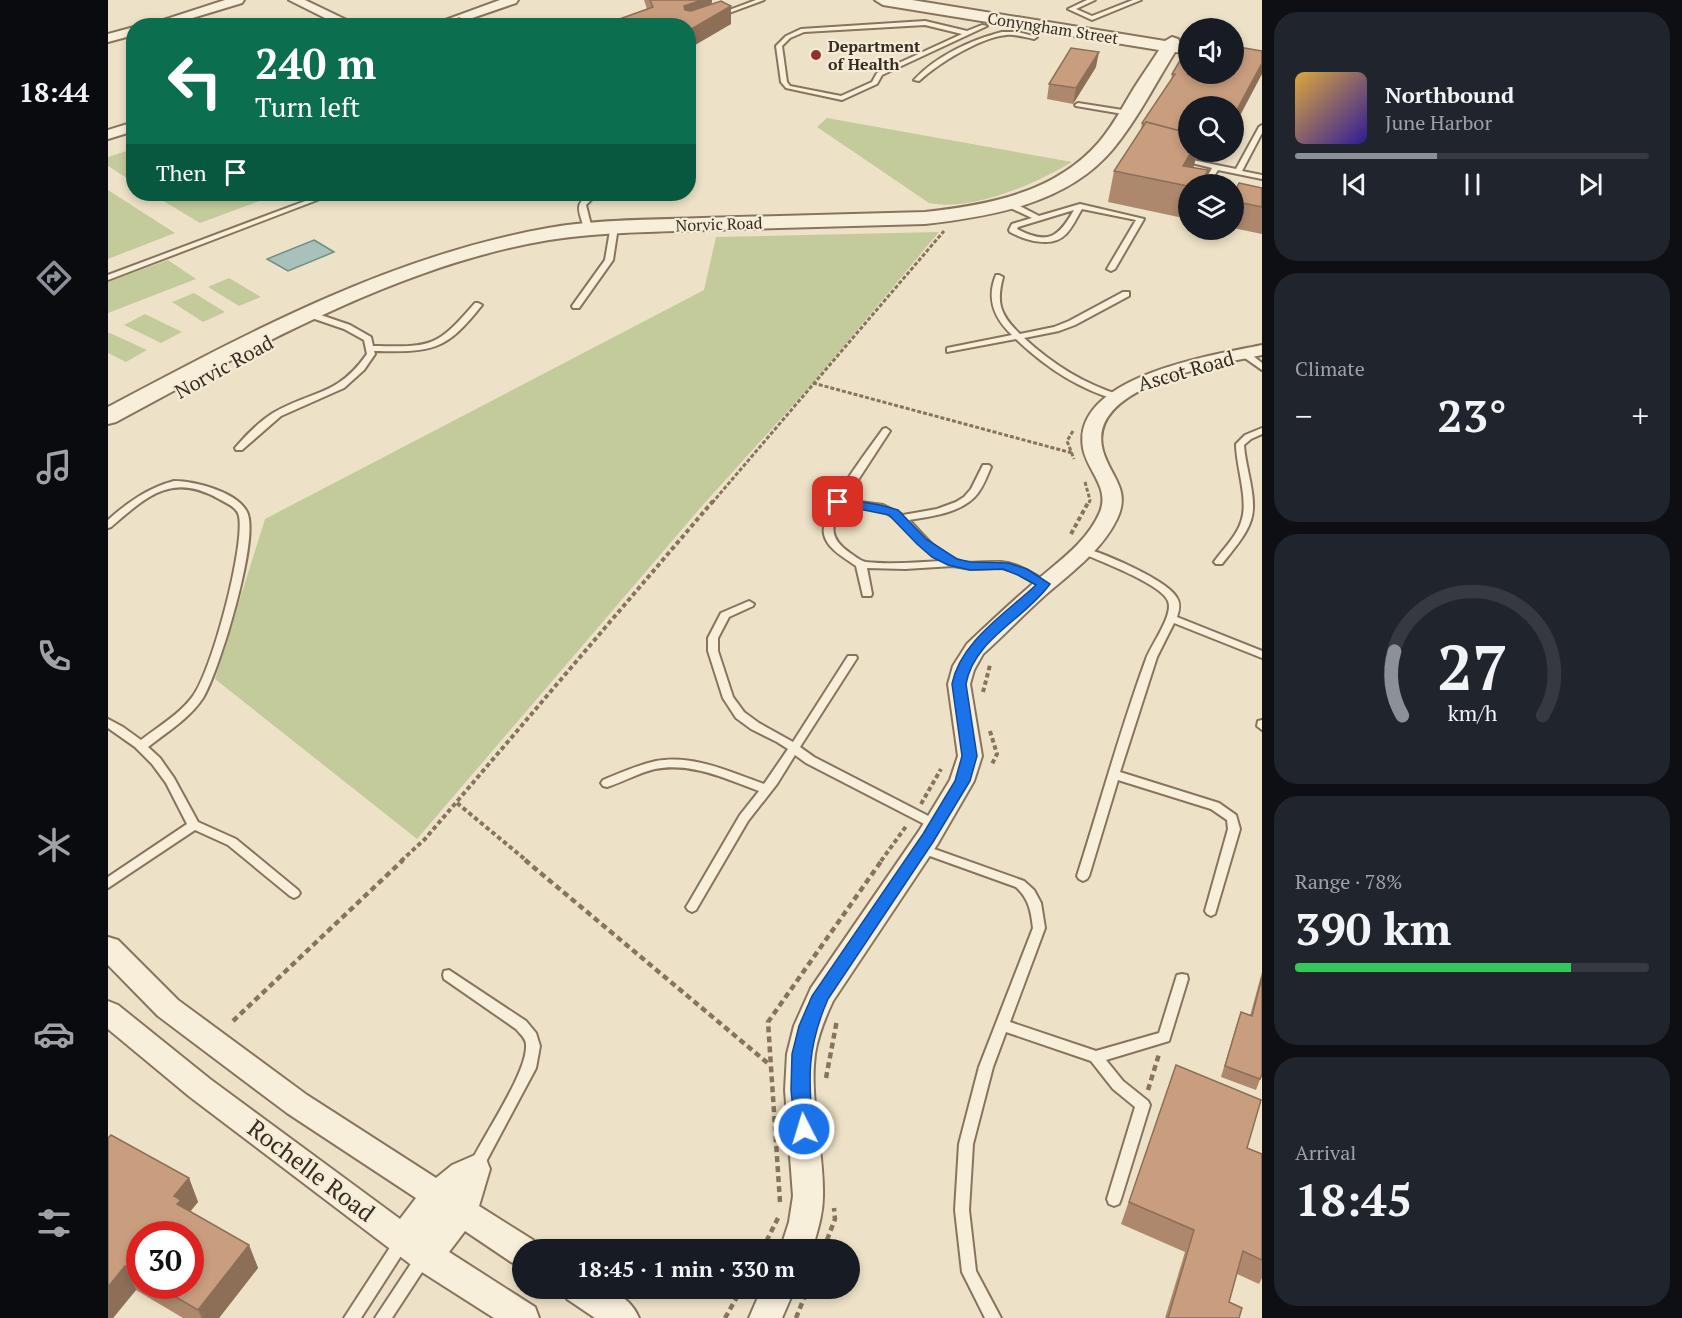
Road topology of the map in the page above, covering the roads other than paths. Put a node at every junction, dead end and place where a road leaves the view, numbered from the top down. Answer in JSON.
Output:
{"nodes":[{"id":1,"x":238,"y":0,"type":"edge"},
{"id":2,"x":295,"y":0,"type":"edge"},
{"id":3,"x":512,"y":0,"type":"edge"},
{"id":4,"x":761,"y":0,"type":"edge"},
{"id":5,"x":883,"y":0,"type":"edge"},
{"id":6,"x":908,"y":0,"type":"edge"},
{"id":7,"x":1092,"y":0,"type":"edge"},
{"id":8,"x":1138,"y":0,"type":"edge"},
{"id":9,"x":957,"y":10,"type":"edge"},
{"id":10,"x":713,"y":17,"type":"edge"},
{"id":11,"x":178,"y":18,"type":"edge"},
{"id":12,"x":335,"y":18,"type":"edge"},
{"id":13,"x":459,"y":18,"type":"edge"},
{"id":14,"x":934,"y":23,"type":"junction"},
{"id":15,"x":1087,"y":23,"type":"junction"},
{"id":16,"x":984,"y":26,"type":"dead end"},
{"id":17,"x":1039,"y":31,"type":"junction"},
{"id":18,"x":126,"y":33,"type":"edge"},
{"id":19,"x":967,"y":33,"type":"junction"},
{"id":20,"x":108,"y":38,"type":"edge"},
{"id":21,"x":1152,"y":42,"type":"junction"},
{"id":22,"x":1178,"y":46,"type":"edge"},
{"id":23,"x":1178,"y":47,"type":"edge"},
{"id":24,"x":917,"y":80,"type":"dead end"},
{"id":25,"x":1078,"y":105,"type":"dead end"},
{"id":26,"x":1121,"y":111,"type":"junction"},
{"id":27,"x":1262,"y":127,"type":"edge"},
{"id":28,"x":126,"y":129,"type":"edge"},
{"id":29,"x":108,"y":135,"type":"edge"},
{"id":30,"x":1175,"y":159,"type":"edge"},
{"id":31,"x":1216,"y":167,"type":"junction"},
{"id":32,"x":1238,"y":172,"type":"junction"},
{"id":33,"x":1212,"y":174,"type":"edge"},
{"id":34,"x":1262,"y":177,"type":"edge"},
{"id":35,"x":311,"y":201,"type":"edge"},
{"id":36,"x":584,"y":201,"type":"edge"},
{"id":37,"x":1009,"y":204,"type":"junction"},
{"id":38,"x":1080,"y":206,"type":"junction"},
{"id":39,"x":1037,"y":218,"type":"junction"},
{"id":40,"x":614,"y":227,"type":"junction"},
{"id":41,"x":588,"y":229,"type":"junction"},
{"id":42,"x":1111,"y":269,"type":"dead end"},
{"id":43,"x":999,"y":277,"type":"dead end"},
{"id":44,"x":108,"y":278,"type":"edge"},
{"id":45,"x":1126,"y":294,"type":"dead end"},
{"id":46,"x":478,"y":305,"type":"dead end"},
{"id":47,"x":576,"y":306,"type":"dead end"},
{"id":48,"x":313,"y":316,"type":"junction"},
{"id":49,"x":1020,"y":337,"type":"junction"},
{"id":50,"x":371,"y":348,"type":"junction"},
{"id":51,"x":950,"y":350,"type":"dead end"},
{"id":52,"x":1256,"y":357,"type":"edge"},
{"id":53,"x":1117,"y":397,"type":"junction"},
{"id":54,"x":108,"y":417,"type":"edge"},
{"id":55,"x":108,"y":431,"type":"edge"},
{"id":56,"x":886,"y":431,"type":"dead end"},
{"id":57,"x":1262,"y":431,"type":"edge"},
{"id":58,"x":239,"y":448,"type":"dead end"},
{"id":59,"x":986,"y":467,"type":"dead end"},
{"id":60,"x":838,"y":502,"type":"junction"},
{"id":61,"x":900,"y":518,"type":"junction"},
{"id":62,"x":108,"y":525,"type":"edge"},
{"id":63,"x":1085,"y":551,"type":"junction"},
{"id":64,"x":953,"y":562,"type":"junction"},
{"id":65,"x":1219,"y":562,"type":"dead end"},
{"id":66,"x":861,"y":565,"type":"junction"},
{"id":67,"x":1044,"y":584,"type":"junction"},
{"id":68,"x":867,"y":594,"type":"dead end"},
{"id":69,"x":749,"y":604,"type":"dead end"},
{"id":70,"x":1171,"y":618,"type":"junction"},
{"id":71,"x":1262,"y":656,"type":"edge"},
{"id":72,"x":852,"y":658,"type":"dead end"},
{"id":73,"x":108,"y":723,"type":"edge"},
{"id":74,"x":143,"y":745,"type":"junction"},
{"id":75,"x":794,"y":748,"type":"junction"},
{"id":76,"x":1115,"y":775,"type":"junction"},
{"id":77,"x":607,"y":783,"type":"dead end"},
{"id":78,"x":766,"y":789,"type":"junction"},
{"id":79,"x":194,"y":825,"type":"junction"},
{"id":80,"x":936,"y":825,"type":"junction"},
{"id":81,"x":920,"y":848,"type":"junction"},
{"id":82,"x":1083,"y":876,"type":"dead end"},
{"id":83,"x":108,"y":883,"type":"edge"},
{"id":84,"x":294,"y":893,"type":"dead end"},
{"id":85,"x":692,"y":907,"type":"dead end"},
{"id":86,"x":1211,"y":911,"type":"dead end"},
{"id":87,"x":108,"y":948,"type":"edge"},
{"id":88,"x":449,"y":975,"type":"dead end"},
{"id":89,"x":1182,"y":978,"type":"dead end"},
{"id":90,"x":108,"y":1013,"type":"edge"},
{"id":91,"x":1002,"y":1025,"type":"junction"},
{"id":92,"x":1096,"y":1057,"type":"junction"},
{"id":93,"x":475,"y":1169,"type":"junction"},
{"id":94,"x":435,"y":1196,"type":"junction"},
{"id":95,"x":1114,"y":1199,"type":"dead end"},
{"id":96,"x":462,"y":1212,"type":"junction"},
{"id":97,"x":800,"y":1239,"type":"edge"},
{"id":98,"x":512,"y":1244,"type":"edge"},
{"id":99,"x":414,"y":1248,"type":"junction"},
{"id":100,"x":594,"y":1299,"type":"edge"},
{"id":101,"x":774,"y":1299,"type":"edge"},
{"id":102,"x":352,"y":1318,"type":"edge"},
{"id":103,"x":383,"y":1318,"type":"edge"},
{"id":104,"x":523,"y":1318,"type":"edge"},
{"id":105,"x":623,"y":1318,"type":"edge"},
{"id":106,"x":765,"y":1318,"type":"edge"},
{"id":107,"x":993,"y":1318,"type":"edge"}],
"edges":[{"from":1,"to":11,"type":"street"},
{"from":2,"to":12,"type":"street"},
{"from":3,"to":13,"type":"street"},
{"from":4,"to":10,"type":"lane"},
{"from":5,"to":9,"type":"street","name":"Conyngham Street"},
{"from":6,"to":9,"type":"street","name":"Conyngham Street"},
{"from":7,"to":15,"type":"lane"},
{"from":8,"to":15,"type":"lane"},
{"from":9,"to":14,"type":"lane"},
{"from":9,"to":14,"type":"lane"},
{"from":9,"to":17,"type":"street","name":"Conyngham Street"},
{"from":9,"to":19,"type":"lane"},
{"from":14,"to":19,"type":"lane"},
{"from":15,"to":17,"type":"street","name":"Conyngham Street"},
{"from":15,"to":21,"type":"street","name":"Conyngham Street"},
{"from":16,"to":19,"type":"lane"},
{"from":17,"to":21,"type":"street","name":"Conyngham Street"},
{"from":17,"to":24,"type":"lane"},
{"from":18,"to":20,"type":"street"},
{"from":21,"to":22,"type":"street","name":"Conyngham Street"},
{"from":21,"to":26,"type":"street","name":"Norvic Road"},
{"from":23,"to":26,"type":"street","name":"Norvic Road"},
{"from":25,"to":26,"type":"lane"},
{"from":26,"to":37,"type":"street","name":"Norvic Road"},
{"from":27,"to":32,"type":"lane"},
{"from":28,"to":29,"type":"street"},
{"from":30,"to":31,"type":"lane"},
{"from":31,"to":32,"type":"lane"},
{"from":31,"to":33,"type":"lane"},
{"from":32,"to":34,"type":"lane"},
{"from":35,"to":44,"type":"lane"},
{"from":36,"to":41,"type":"lane"},
{"from":37,"to":39,"type":"lane"},
{"from":37,"to":40,"type":"street","name":"Norvic Road"},
{"from":38,"to":39,"type":"lane"},
{"from":38,"to":39,"type":"lane"},
{"from":38,"to":42,"type":"lane"},
{"from":40,"to":41,"type":"street","name":"Norvic Road"},
{"from":40,"to":47,"type":"lane"},
{"from":41,"to":48,"type":"street","name":"Norvic Road"},
{"from":43,"to":49,"type":"lane"},
{"from":45,"to":49,"type":"lane"},
{"from":46,"to":50,"type":"lane"},
{"from":48,"to":50,"type":"lane"},
{"from":48,"to":54,"type":"street","name":"Norvic Road"},
{"from":48,"to":55,"type":"street","name":"Norvic Road"},
{"from":49,"to":51,"type":"lane"},
{"from":49,"to":53,"type":"lane"},
{"from":50,"to":58,"type":"lane"},
{"from":52,"to":53,"type":"street","name":"Ascot Road"},
{"from":53,"to":63,"type":"street","name":"Ascot Road"},
{"from":56,"to":60,"type":"lane"},
{"from":57,"to":65,"type":"lane"},
{"from":59,"to":61,"type":"lane"},
{"from":60,"to":61,"type":"lane"},
{"from":60,"to":66,"type":"lane"},
{"from":61,"to":64,"type":"lane"},
{"from":62,"to":74,"type":"lane"},
{"from":63,"to":67,"type":"street","name":"Ascot Road"},
{"from":63,"to":70,"type":"lane"},
{"from":64,"to":66,"type":"lane"},
{"from":64,"to":67,"type":"lane"},
{"from":66,"to":68,"type":"lane"},
{"from":67,"to":80,"type":"street","name":"Ascot Road"},
{"from":69,"to":75,"type":"lane"},
{"from":70,"to":71,"type":"lane"},
{"from":70,"to":76,"type":"lane"},
{"from":72,"to":75,"type":"lane"},
{"from":73,"to":74,"type":"lane"},
{"from":74,"to":79,"type":"lane"},
{"from":75,"to":78,"type":"lane"},
{"from":75,"to":80,"type":"lane"},
{"from":76,"to":82,"type":"lane"},
{"from":76,"to":86,"type":"lane"},
{"from":77,"to":78,"type":"lane"},
{"from":78,"to":85,"type":"lane"},
{"from":79,"to":83,"type":"lane"},
{"from":79,"to":84,"type":"lane"},
{"from":80,"to":81,"type":"street","name":"Ascot Road"},
{"from":81,"to":91,"type":"lane"},
{"from":81,"to":97,"type":"street","name":"Ascot Road"},
{"from":87,"to":94,"type":"street"},
{"from":88,"to":93,"type":"lane"},
{"from":89,"to":92,"type":"lane"},
{"from":90,"to":99,"type":"street","name":"Rochelle Road"},
{"from":91,"to":92,"type":"lane"},
{"from":91,"to":107,"type":"lane"},
{"from":92,"to":95,"type":"lane"},
{"from":93,"to":94,"type":"street"},
{"from":93,"to":96,"type":"street"},
{"from":94,"to":96,"type":"street"},
{"from":94,"to":99,"type":"street"},
{"from":96,"to":98,"type":"street"},
{"from":96,"to":99,"type":"street"},
{"from":99,"to":102,"type":"lane"},
{"from":99,"to":103,"type":"lane"},
{"from":99,"to":104,"type":"street","name":"Rochelle Road"},
{"from":100,"to":105,"type":"street"},
{"from":101,"to":106,"type":"street"}]}
